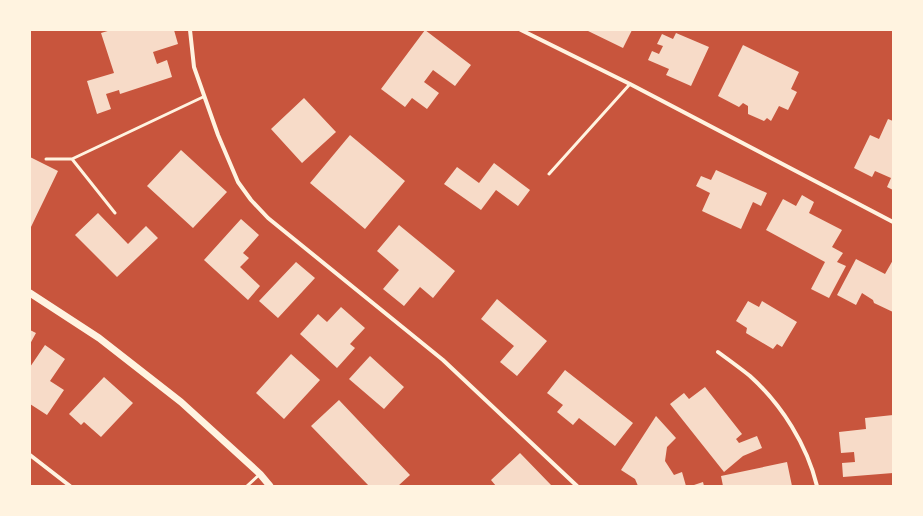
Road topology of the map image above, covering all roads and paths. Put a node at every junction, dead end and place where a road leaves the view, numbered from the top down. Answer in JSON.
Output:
{"nodes":[{"id":1,"x":190,"y":30,"type":"edge"},
{"id":2,"x":521,"y":30,"type":"edge"},
{"id":3,"x":630,"y":84,"type":"junction"},
{"id":4,"x":203,"y":97,"type":"junction"},
{"id":5,"x":46,"y":159,"type":"dead end"},
{"id":6,"x":72,"y":159,"type":"junction"},
{"id":7,"x":549,"y":174,"type":"dead end"},
{"id":8,"x":115,"y":213,"type":"dead end"},
{"id":9,"x":893,"y":222,"type":"edge"},
{"id":10,"x":30,"y":293,"type":"edge"},
{"id":11,"x":718,"y":352,"type":"dead end"},
{"id":12,"x":30,"y":455,"type":"edge"},
{"id":13,"x":260,"y":474,"type":"junction"},
{"id":14,"x":70,"y":486,"type":"edge"},
{"id":15,"x":247,"y":486,"type":"edge"},
{"id":16,"x":270,"y":486,"type":"edge"},
{"id":17,"x":577,"y":486,"type":"edge"},
{"id":18,"x":817,"y":486,"type":"edge"}],
"edges":[{"from":1,"to":4,"type":"street"},
{"from":2,"to":3,"type":"street"},
{"from":3,"to":7,"type":"lane"},
{"from":3,"to":9,"type":"street"},
{"from":4,"to":6,"type":"lane"},
{"from":4,"to":17,"type":"street"},
{"from":5,"to":6,"type":"lane"},
{"from":6,"to":8,"type":"lane"},
{"from":10,"to":13,"type":"street"},
{"from":11,"to":18,"type":"street"},
{"from":12,"to":14,"type":"street"},
{"from":13,"to":15,"type":"lane"},
{"from":13,"to":16,"type":"street"}]}
